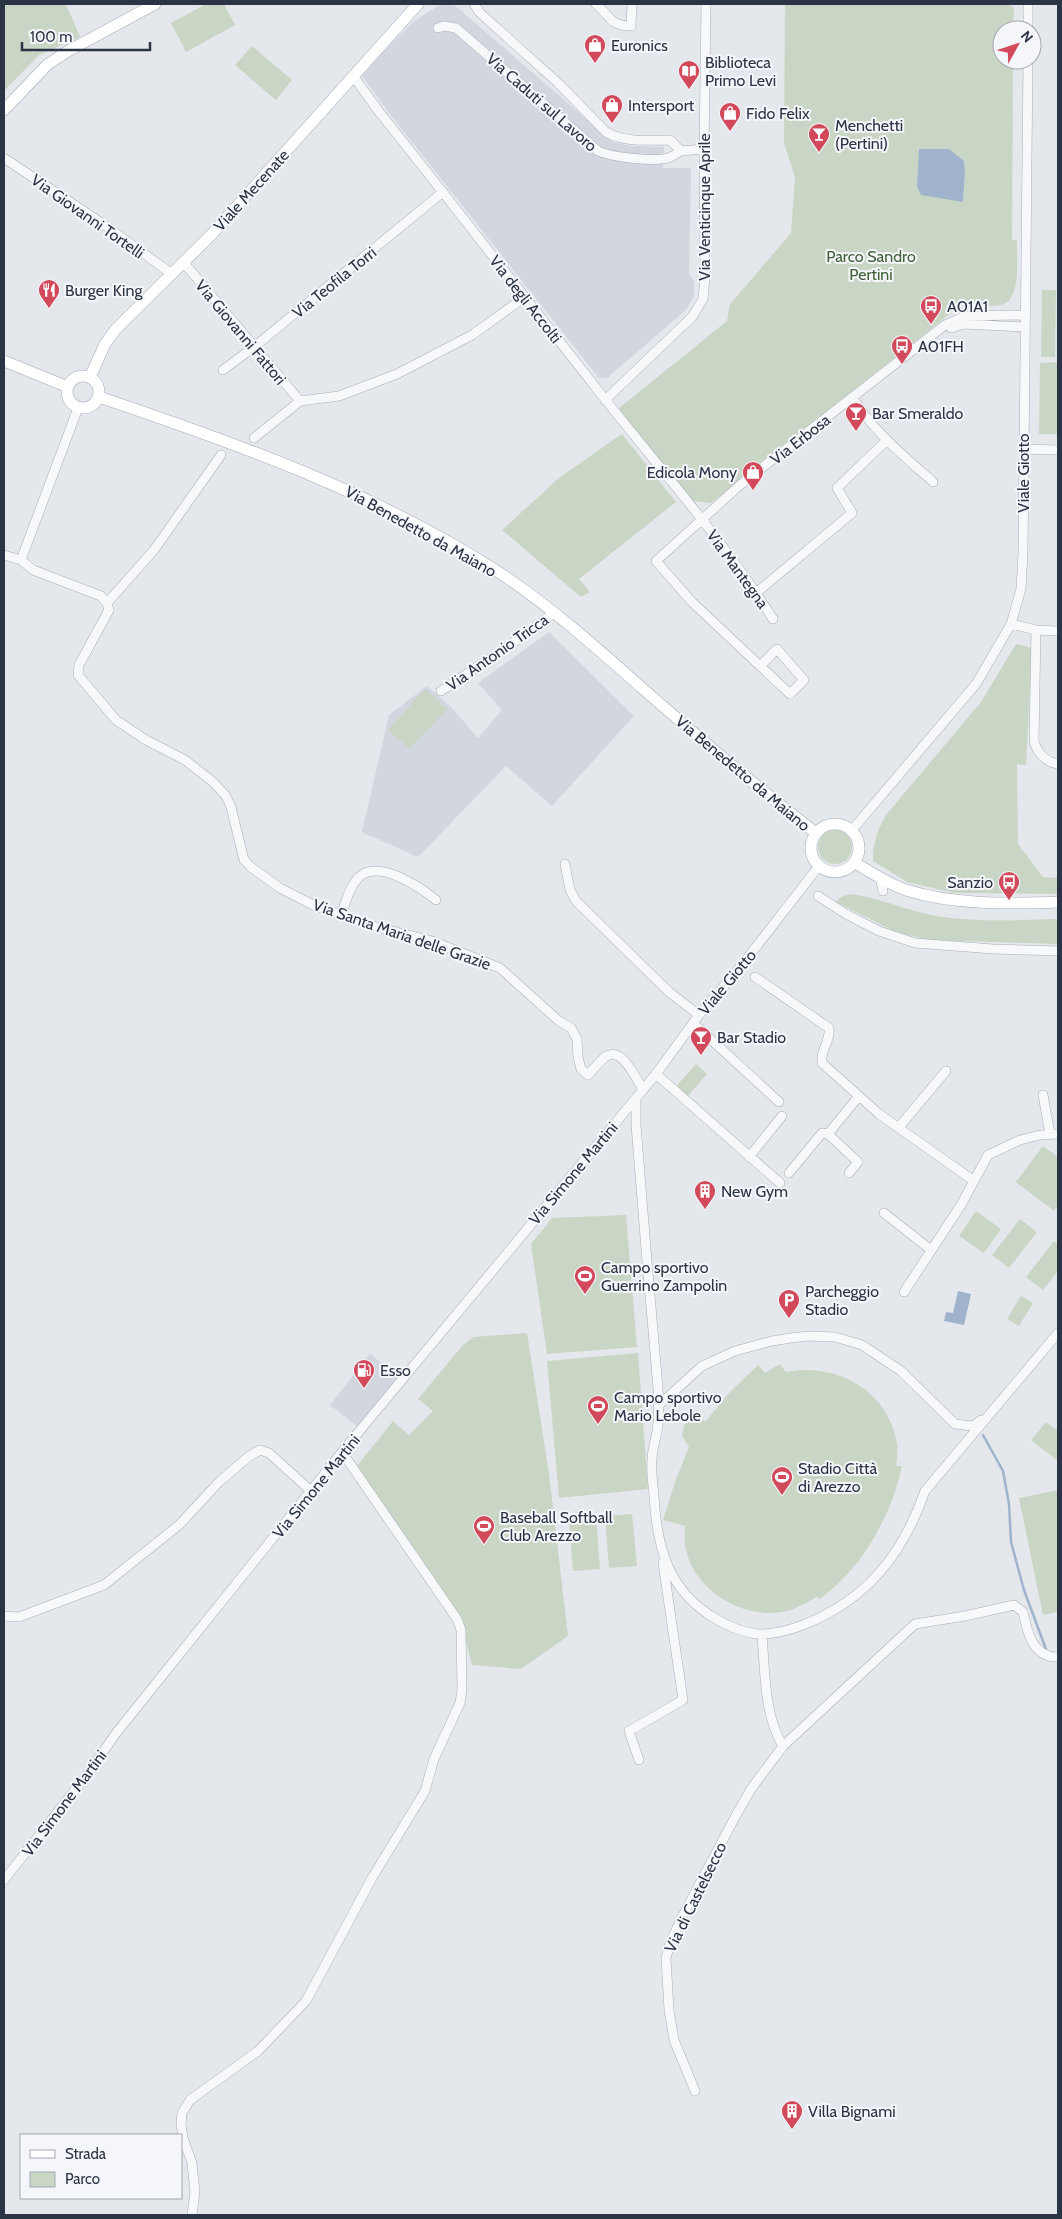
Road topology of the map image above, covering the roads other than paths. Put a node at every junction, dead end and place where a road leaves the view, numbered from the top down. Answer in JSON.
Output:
{"nodes":[{"id":1,"x":155,"y":4,"type":"edge"},
{"id":2,"x":418,"y":4,"type":"edge"},
{"id":3,"x":474,"y":4,"type":"edge"},
{"id":4,"x":596,"y":4,"type":"edge"},
{"id":5,"x":632,"y":4,"type":"edge"},
{"id":6,"x":706,"y":4,"type":"edge"},
{"id":7,"x":1028,"y":4,"type":"edge"},
{"id":8,"x":1028,"y":20,"type":"edge"},
{"id":9,"x":438,"y":28,"type":"dead end"},
{"id":10,"x":1028,"y":70,"type":"edge"},
{"id":11,"x":353,"y":76,"type":"junction"},
{"id":12,"x":4,"y":110,"type":"edge"},
{"id":13,"x":704,"y":149,"type":"junction"},
{"id":14,"x":682,"y":151,"type":"junction"},
{"id":15,"x":4,"y":158,"type":"edge"},
{"id":16,"x":443,"y":192,"type":"junction"},
{"id":17,"x":184,"y":263,"type":"junction"},
{"id":18,"x":172,"y":274,"type":"junction"},
{"id":19,"x":525,"y":297,"type":"junction"},
{"id":20,"x":1024,"y":315,"type":"junction"},
{"id":21,"x":1024,"y":327,"type":"junction"},
{"id":22,"x":924,"y":342,"type":"junction"},
{"id":23,"x":254,"y":347,"type":"junction"},
{"id":24,"x":4,"y":361,"type":"edge"},
{"id":25,"x":223,"y":370,"type":"dead end"},
{"id":26,"x":90,"y":377,"type":"junction"},
{"id":27,"x":68,"y":387,"type":"junction"},
{"id":28,"x":99,"y":397,"type":"junction"},
{"id":29,"x":853,"y":398,"type":"junction"},
{"id":30,"x":605,"y":400,"type":"junction"},
{"id":31,"x":300,"y":402,"type":"junction"},
{"id":32,"x":78,"y":408,"type":"junction"},
{"id":33,"x":254,"y":438,"type":"dead end"},
{"id":34,"x":887,"y":440,"type":"junction"},
{"id":35,"x":1023,"y":449,"type":"junction"},
{"id":36,"x":1058,"y":450,"type":"edge"},
{"id":37,"x":221,"y":455,"type":"dead end"},
{"id":38,"x":933,"y":482,"type":"dead end"},
{"id":39,"x":702,"y":519,"type":"junction"},
{"id":40,"x":4,"y":556,"type":"edge"},
{"id":41,"x":21,"y":560,"type":"junction"},
{"id":42,"x":756,"y":593,"type":"junction"},
{"id":43,"x":108,"y":603,"type":"junction"},
{"id":44,"x":554,"y":613,"type":"junction"},
{"id":45,"x":773,"y":619,"type":"dead end"},
{"id":46,"x":1011,"y":624,"type":"junction"},
{"id":47,"x":1036,"y":630,"type":"junction"},
{"id":48,"x":1058,"y":630,"type":"edge"},
{"id":49,"x":760,"y":666,"type":"junction"},
{"id":50,"x":441,"y":691,"type":"dead end"},
{"id":51,"x":1058,"y":764,"type":"edge"},
{"id":52,"x":852,"y":830,"type":"junction"},
{"id":53,"x":816,"y":833,"type":"junction"},
{"id":54,"x":855,"y":863,"type":"junction"},
{"id":55,"x":564,"y":864,"type":"dead end"},
{"id":56,"x":819,"y":866,"type":"junction"},
{"id":57,"x":880,"y":877,"type":"junction"},
{"id":58,"x":883,"y":891,"type":"dead end"},
{"id":59,"x":818,"y":896,"type":"dead end"},
{"id":60,"x":436,"y":900,"type":"dead end"},
{"id":61,"x":1058,"y":902,"type":"edge"},
{"id":62,"x":341,"y":915,"type":"junction"},
{"id":63,"x":1058,"y":951,"type":"edge"},
{"id":64,"x":755,"y":977,"type":"dead end"},
{"id":65,"x":699,"y":1015,"type":"junction"},
{"id":66,"x":693,"y":1023,"type":"junction"},
{"id":67,"x":946,"y":1071,"type":"dead end"},
{"id":68,"x":656,"y":1074,"type":"junction"},
{"id":69,"x":643,"y":1090,"type":"junction"},
{"id":70,"x":1043,"y":1095,"type":"dead end"},
{"id":71,"x":859,"y":1096,"type":"junction"},
{"id":72,"x":636,"y":1098,"type":"junction"},
{"id":73,"x":779,"y":1102,"type":"dead end"},
{"id":74,"x":782,"y":1116,"type":"dead end"},
{"id":75,"x":899,"y":1127,"type":"junction"},
{"id":76,"x":828,"y":1134,"type":"junction"},
{"id":77,"x":1054,"y":1134,"type":"edge"},
{"id":78,"x":749,"y":1157,"type":"junction"},
{"id":79,"x":789,"y":1172,"type":"dead end"},
{"id":80,"x":849,"y":1173,"type":"dead end"},
{"id":81,"x":974,"y":1182,"type":"junction"},
{"id":82,"x":780,"y":1184,"type":"dead end"},
{"id":83,"x":884,"y":1213,"type":"dead end"},
{"id":84,"x":931,"y":1250,"type":"junction"},
{"id":85,"x":904,"y":1292,"type":"dead end"},
{"id":86,"x":1058,"y":1332,"type":"edge"},
{"id":87,"x":659,"y":1405,"type":"junction"},
{"id":88,"x":988,"y":1416,"type":"junction"},
{"id":89,"x":342,"y":1452,"type":"junction"},
{"id":90,"x":312,"y":1492,"type":"junction"},
{"id":91,"x":661,"y":1553,"type":"junction"},
{"id":92,"x":4,"y":1616,"type":"edge"},
{"id":93,"x":762,"y":1635,"type":"junction"},
{"id":94,"x":1058,"y":1657,"type":"edge"},
{"id":95,"x":782,"y":1746,"type":"junction"},
{"id":96,"x":639,"y":1760,"type":"dead end"},
{"id":97,"x":4,"y":1880,"type":"edge"},
{"id":98,"x":694,"y":2091,"type":"dead end"},
{"id":99,"x":192,"y":2215,"type":"edge"}],
"edges":[{"from":1,"to":12,"type":"main road"},
{"from":2,"to":11,"type":"main road","name":"Viale Mecenate"},
{"from":3,"to":14,"type":"street","name":"Via Caduti sul Lavoro"},
{"from":4,"to":5,"type":"street"},
{"from":6,"to":13,"type":"street","name":"Via Venticinque Aprile"},
{"from":7,"to":8,"type":"street"},
{"from":9,"to":14,"type":"street","name":"Via Caduti sul Lavoro"},
{"from":10,"to":20,"type":"street","name":"Viale Giotto"},
{"from":11,"to":16,"type":"street","name":"Via degli Accolti"},
{"from":11,"to":17,"type":"main road","name":"Viale Mecenate"},
{"from":13,"to":14,"type":"street","name":"Via Caduti sul Lavoro"},
{"from":13,"to":30,"type":"street","name":"Via Venticinque Aprile"},
{"from":15,"to":18,"type":"street","name":"Via Giovanni Tortelli"},
{"from":16,"to":19,"type":"street","name":"Via degli Accolti"},
{"from":16,"to":23,"type":"street","name":"Via Teofila Torri"},
{"from":17,"to":18,"type":"main road","name":"Viale Mecenate"},
{"from":17,"to":23,"type":"street","name":"Via Giovanni Fattori"},
{"from":18,"to":26,"type":"main road","name":"Viale Mecenate"},
{"from":19,"to":30,"type":"street","name":"Via degli Accolti"},
{"from":19,"to":31,"type":"street"},
{"from":20,"to":21,"type":"street","name":"Viale Giotto"},
{"from":20,"to":22,"type":"street","name":"Via Erbosa"},
{"from":21,"to":22,"type":"street","name":"Via Erbosa"},
{"from":21,"to":35,"type":"street","name":"Viale Giotto"},
{"from":22,"to":29,"type":"street","name":"Via Erbosa"},
{"from":23,"to":25,"type":"street","name":"Via Teofila Torri"},
{"from":23,"to":31,"type":"street","name":"Via Giovanni Fattori"},
{"from":24,"to":27,"type":"main road"},
{"from":26,"to":27,"type":"main road"},
{"from":26,"to":28,"type":"main road"},
{"from":27,"to":32,"type":"main road"},
{"from":28,"to":32,"type":"main road"},
{"from":28,"to":44,"type":"main road","name":"Via Benedetto da Maiano"},
{"from":29,"to":34,"type":"street"},
{"from":29,"to":39,"type":"street","name":"Via Erbosa"},
{"from":30,"to":39,"type":"street","name":"Via degli Accolti"},
{"from":31,"to":33,"type":"street"},
{"from":32,"to":41,"type":"street"},
{"from":34,"to":38,"type":"street"},
{"from":34,"to":42,"type":"street"},
{"from":35,"to":36,"type":"street"},
{"from":35,"to":46,"type":"street","name":"Viale Giotto"},
{"from":37,"to":43,"type":"street"},
{"from":39,"to":42,"type":"street","name":"Via Mantegna"},
{"from":39,"to":49,"type":"street","name":"Via Erbosa"},
{"from":40,"to":41,"type":"street"},
{"from":41,"to":43,"type":"street"},
{"from":42,"to":45,"type":"street","name":"Via Mantegna"},
{"from":43,"to":62,"type":"street","name":"Via Santa Maria delle Grazie"},
{"from":44,"to":50,"type":"street","name":"Via Antonio Tricca"},
{"from":44,"to":53,"type":"main road","name":"Via Benedetto da Maiano"},
{"from":46,"to":47,"type":"street"},
{"from":46,"to":52,"type":"street","name":"Viale Giotto"},
{"from":47,"to":48,"type":"street"},
{"from":47,"to":51,"type":"street"},
{"from":49,"to":49,"type":"street"},
{"from":52,"to":53,"type":"main road"},
{"from":52,"to":54,"type":"main road"},
{"from":53,"to":56,"type":"main road"},
{"from":54,"to":56,"type":"main road"},
{"from":54,"to":57,"type":"main road"},
{"from":55,"to":65,"type":"street"},
{"from":56,"to":65,"type":"street","name":"Viale Giotto"},
{"from":57,"to":58,"type":"street"},
{"from":57,"to":61,"type":"main road"},
{"from":59,"to":63,"type":"street"},
{"from":60,"to":62,"type":"street"},
{"from":62,"to":69,"type":"street","name":"Via Santa Maria delle Grazie"},
{"from":64,"to":71,"type":"street"},
{"from":65,"to":66,"type":"street","name":"Viale Giotto"},
{"from":66,"to":68,"type":"street","name":"Viale Giotto"},
{"from":66,"to":73,"type":"street"},
{"from":67,"to":75,"type":"street"},
{"from":68,"to":69,"type":"street","name":"Viale Giotto"},
{"from":68,"to":78,"type":"street"},
{"from":69,"to":72,"type":"street","name":"Viale Giotto"},
{"from":70,"to":77,"type":"street"},
{"from":71,"to":75,"type":"street"},
{"from":71,"to":76,"type":"street"},
{"from":72,"to":87,"type":"street"},
{"from":72,"to":89,"type":"street","name":"Via Simone Martini"},
{"from":74,"to":78,"type":"street"},
{"from":75,"to":81,"type":"street"},
{"from":76,"to":79,"type":"street"},
{"from":76,"to":80,"type":"street"},
{"from":77,"to":81,"type":"street"},
{"from":78,"to":82,"type":"street"},
{"from":81,"to":84,"type":"street"},
{"from":83,"to":84,"type":"street"},
{"from":84,"to":85,"type":"street"},
{"from":86,"to":88,"type":"street"},
{"from":87,"to":88,"type":"street"},
{"from":87,"to":91,"type":"street"},
{"from":88,"to":93,"type":"street"},
{"from":89,"to":90,"type":"street","name":"Via Simone Martini"},
{"from":89,"to":99,"type":"street"},
{"from":90,"to":92,"type":"street"},
{"from":90,"to":97,"type":"street","name":"Via Simone Martini"},
{"from":91,"to":93,"type":"street"},
{"from":91,"to":96,"type":"street"},
{"from":93,"to":95,"type":"street"},
{"from":94,"to":95,"type":"street","name":"Via di Castelsecco"},
{"from":95,"to":98,"type":"street","name":"Via di Castelsecco"}]}
